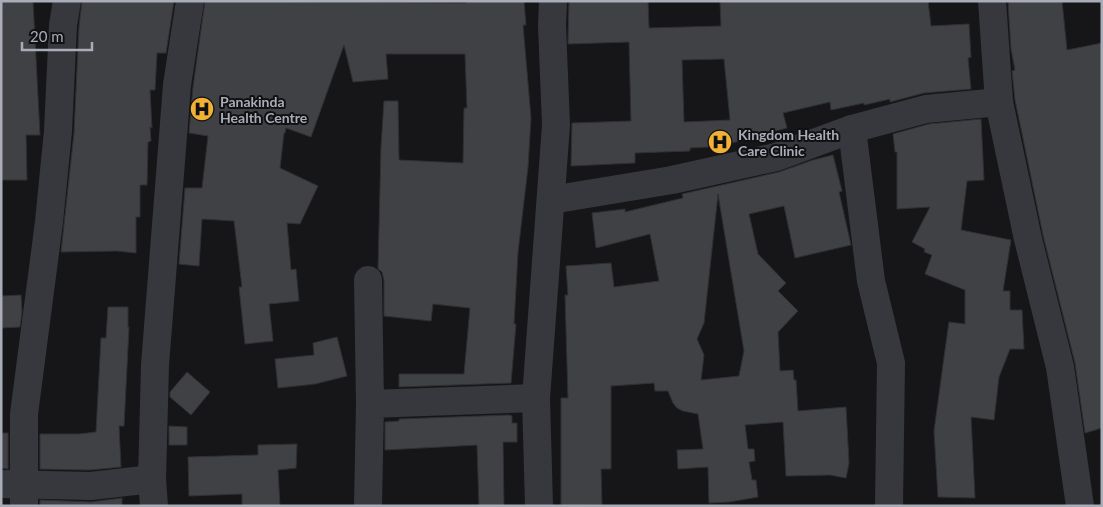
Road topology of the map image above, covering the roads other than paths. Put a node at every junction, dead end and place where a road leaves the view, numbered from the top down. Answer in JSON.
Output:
{"nodes":[{"id":1,"x":67,"y":1,"type":"edge"},
{"id":2,"x":190,"y":1,"type":"edge"},
{"id":3,"x":553,"y":1,"type":"edge"},
{"id":4,"x":992,"y":1,"type":"edge"},
{"id":5,"x":999,"y":102,"type":"junction"},
{"id":6,"x":852,"y":129,"type":"junction"},
{"id":7,"x":551,"y":200,"type":"junction"},
{"id":8,"x":368,"y":280,"type":"dead end"},
{"id":9,"x":536,"y":398,"type":"junction"},
{"id":10,"x":370,"y":404,"type":"junction"},
{"id":11,"x":152,"y":479,"type":"junction"},
{"id":12,"x":16,"y":492,"type":"edge"},
{"id":13,"x":154,"y":506,"type":"edge"},
{"id":14,"x":368,"y":506,"type":"edge"},
{"id":15,"x":539,"y":506,"type":"edge"},
{"id":16,"x":889,"y":506,"type":"edge"},
{"id":17,"x":1080,"y":506,"type":"edge"}],
"edges":[{"from":1,"to":12,"type":"street"},
{"from":2,"to":11,"type":"street"},
{"from":3,"to":7,"type":"street"},
{"from":4,"to":5,"type":"street"},
{"from":5,"to":6,"type":"street"},
{"from":5,"to":17,"type":"street"},
{"from":6,"to":7,"type":"street"},
{"from":6,"to":16,"type":"street"},
{"from":7,"to":9,"type":"street"},
{"from":8,"to":10,"type":"street"},
{"from":9,"to":10,"type":"street"},
{"from":9,"to":15,"type":"street"},
{"from":10,"to":14,"type":"street"},
{"from":11,"to":12,"type":"street"},
{"from":11,"to":13,"type":"street"}]}
